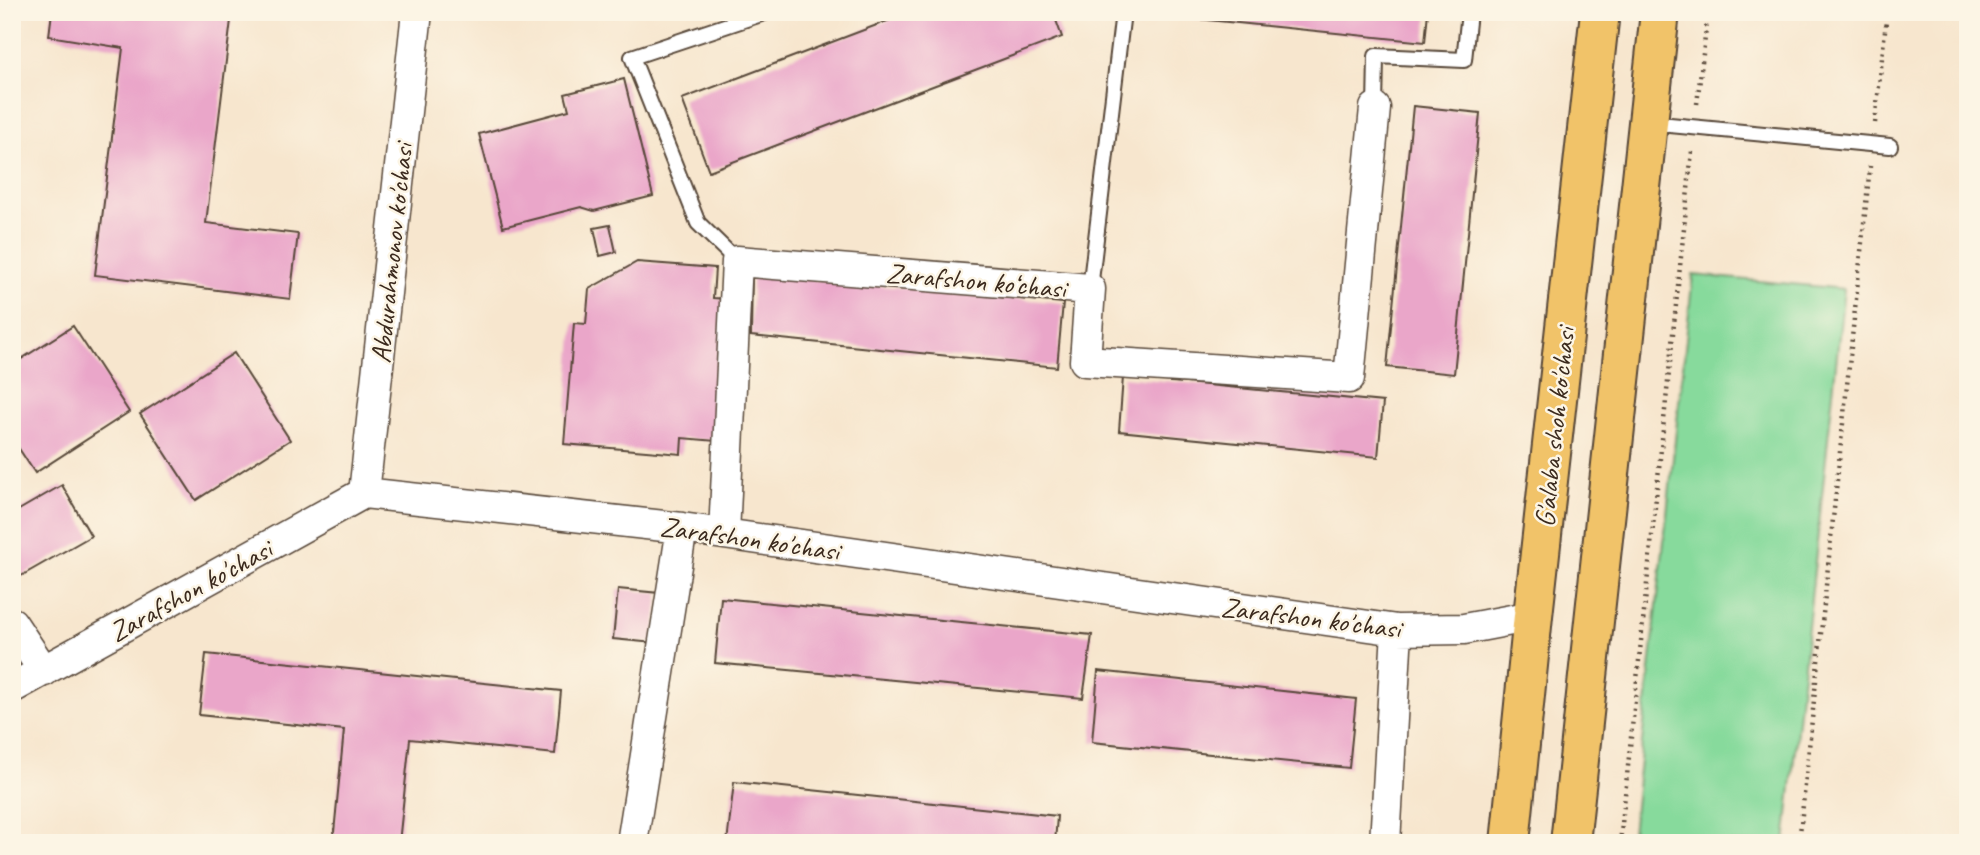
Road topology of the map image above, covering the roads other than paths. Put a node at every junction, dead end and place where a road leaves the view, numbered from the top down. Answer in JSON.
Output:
{"nodes":[{"id":1,"x":417,"y":12,"type":"edge"},
{"id":2,"x":767,"y":12,"type":"edge"},
{"id":3,"x":1123,"y":12,"type":"edge"},
{"id":4,"x":1469,"y":12,"type":"edge"},
{"id":5,"x":1600,"y":12,"type":"edge"},
{"id":6,"x":1660,"y":12,"type":"edge"},
{"id":7,"x":1375,"y":108,"type":"joint"},
{"id":8,"x":1648,"y":123,"type":"junction"},
{"id":9,"x":1890,"y":146,"type":"dead end"},
{"id":10,"x":737,"y":261,"type":"junction"},
{"id":11,"x":1090,"y":289,"type":"junction"},
{"id":12,"x":364,"y":493,"type":"junction"},
{"id":13,"x":682,"y":528,"type":"junction"},
{"id":14,"x":724,"y":534,"type":"junction"},
{"id":15,"x":1533,"y":616,"type":"junction"},
{"id":16,"x":12,"y":623,"type":"edge"},
{"id":17,"x":1396,"y":630,"type":"junction"},
{"id":18,"x":44,"y":671,"type":"junction"},
{"id":19,"x":12,"y":688,"type":"edge"},
{"id":20,"x":632,"y":843,"type":"edge"},
{"id":21,"x":1385,"y":843,"type":"edge"},
{"id":22,"x":1510,"y":843,"type":"edge"},
{"id":23,"x":1570,"y":843,"type":"edge"}],
"edges":[{"from":1,"to":12,"type":"street","name":"Abdurahmonov ko'chasi"},
{"from":2,"to":10,"type":"lane"},
{"from":3,"to":11,"type":"lane"},
{"from":4,"to":7,"type":"lane"},
{"from":5,"to":15,"type":"main road","name":"G'alaba shoh ko'chasi"},
{"from":6,"to":8,"type":"main road"},
{"from":7,"to":11,"type":"street","name":"Zarafshon ko‘chasi"},
{"from":8,"to":9,"type":"lane"},
{"from":8,"to":23,"type":"main road"},
{"from":10,"to":11,"type":"street","name":"Zarafshon ko‘chasi"},
{"from":10,"to":14,"type":"street"},
{"from":12,"to":13,"type":"street","name":"Zarafshon ko'chasi"},
{"from":12,"to":18,"type":"street","name":"Zarafshon ko'chasi"},
{"from":13,"to":14,"type":"street","name":"Zarafshon ko'chasi"},
{"from":13,"to":20,"type":"street"},
{"from":14,"to":17,"type":"street","name":"Zarafshon ko'chasi"},
{"from":15,"to":17,"type":"street","name":"Zarafshon ko'chasi"},
{"from":15,"to":22,"type":"main road","name":"G'alaba shoh ko'chasi"},
{"from":16,"to":18,"type":"street"},
{"from":17,"to":21,"type":"street"},
{"from":18,"to":19,"type":"street","name":"Zarafshon ko'chasi"}]}
